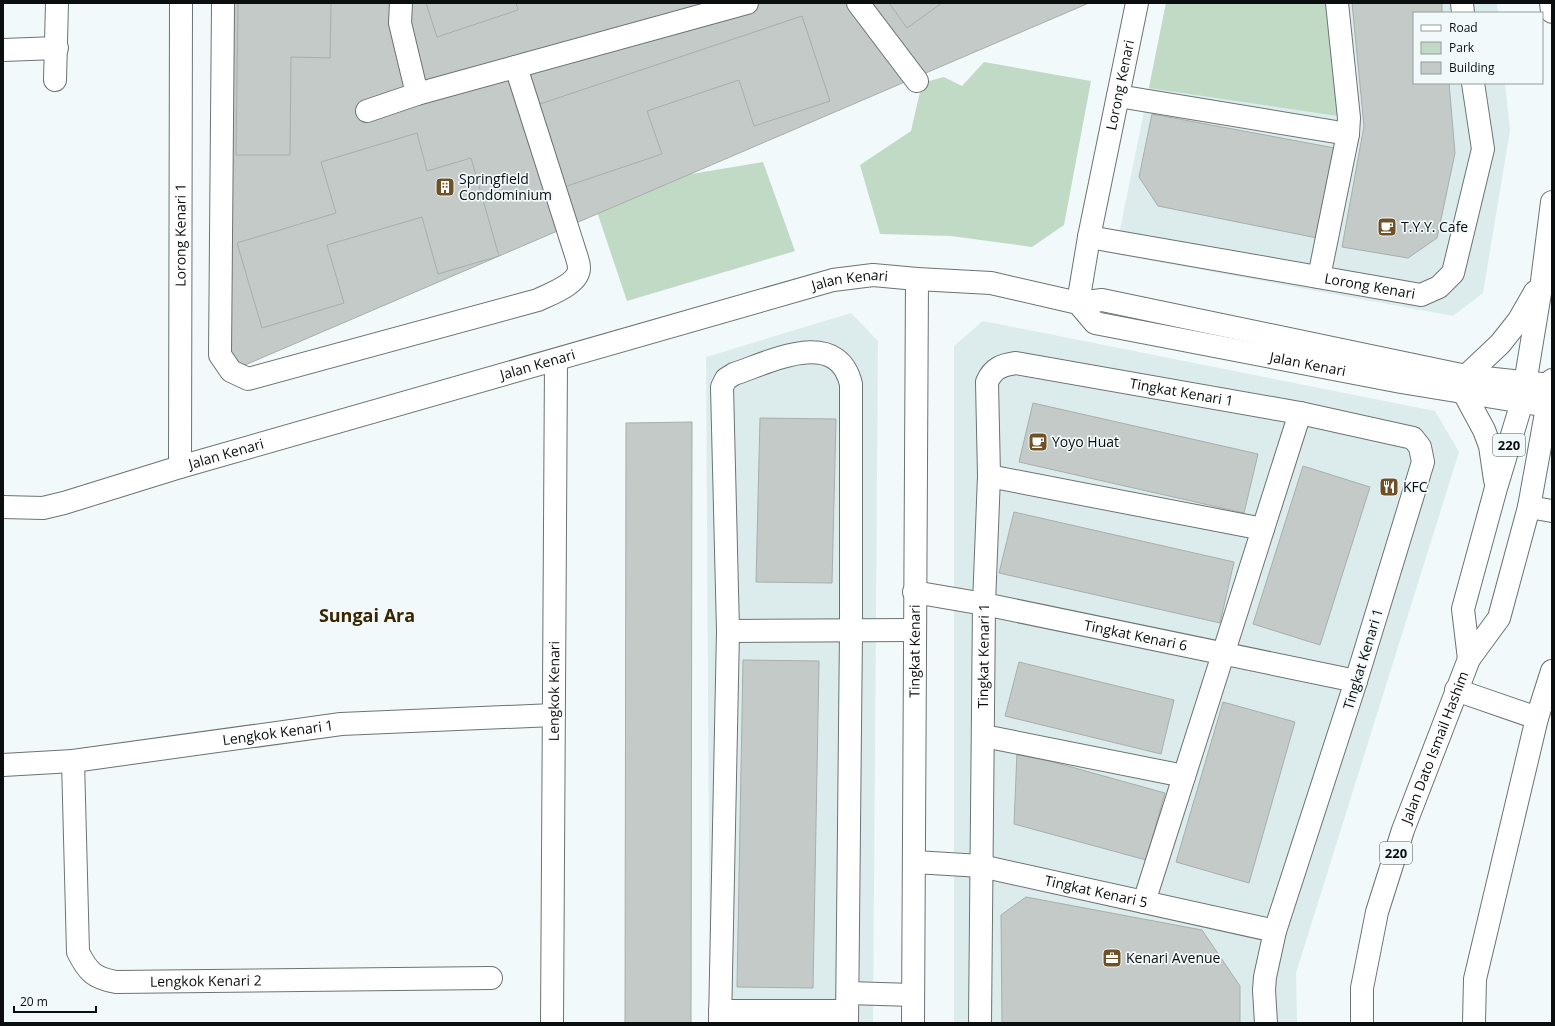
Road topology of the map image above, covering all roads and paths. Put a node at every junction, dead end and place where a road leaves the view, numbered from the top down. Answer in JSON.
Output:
{"nodes":[{"id":1,"x":57,"y":3,"type":"edge"},
{"id":2,"x":180,"y":3,"type":"edge"},
{"id":3,"x":223,"y":3,"type":"edge"},
{"id":4,"x":401,"y":3,"type":"edge"},
{"id":5,"x":747,"y":3,"type":"edge"},
{"id":6,"x":858,"y":3,"type":"edge"},
{"id":7,"x":1138,"y":3,"type":"edge"},
{"id":8,"x":1337,"y":3,"type":"edge"},
{"id":9,"x":1552,"y":3,"type":"edge"},
{"id":10,"x":1552,"y":12,"type":"edge"},
{"id":11,"x":57,"y":48,"type":"junction"},
{"id":12,"x":3,"y":50,"type":"edge"},
{"id":13,"x":516,"y":67,"type":"junction"},
{"id":14,"x":55,"y":80,"type":"dead end"},
{"id":15,"x":917,"y":81,"type":"dead end"},
{"id":16,"x":1473,"y":84,"type":"edge"},
{"id":17,"x":417,"y":94,"type":"junction"},
{"id":18,"x":1118,"y":96,"type":"junction"},
{"id":19,"x":367,"y":111,"type":"dead end"},
{"id":20,"x":1348,"y":134,"type":"junction"},
{"id":21,"x":1552,"y":202,"type":"edge"},
{"id":22,"x":1089,"y":237,"type":"junction"},
{"id":23,"x":1319,"y":277,"type":"junction"},
{"id":24,"x":917,"y":279,"type":"junction"},
{"id":25,"x":1542,"y":281,"type":"junction"},
{"id":26,"x":1078,"y":303,"type":"junction"},
{"id":27,"x":556,"y":360,"type":"junction"},
{"id":28,"x":1552,"y":382,"type":"edge"},
{"id":29,"x":1465,"y":384,"type":"junction"},
{"id":30,"x":1524,"y":392,"type":"junction"},
{"id":31,"x":1548,"y":406,"type":"junction"},
{"id":32,"x":1300,"y":414,"type":"junction"},
{"id":33,"x":180,"y":467,"type":"junction"},
{"id":34,"x":989,"y":476,"type":"junction"},
{"id":35,"x":1496,"y":488,"type":"junction"},
{"id":36,"x":3,"y":507,"type":"edge"},
{"id":37,"x":1529,"y":507,"type":"junction"},
{"id":38,"x":1552,"y":511,"type":"edge"},
{"id":39,"x":1263,"y":529,"type":"junction"},
{"id":40,"x":914,"y":592,"type":"junction"},
{"id":41,"x":984,"y":604,"type":"junction"},
{"id":42,"x":851,"y":630,"type":"junction"},
{"id":43,"x":914,"y":630,"type":"junction"},
{"id":44,"x":728,"y":631,"type":"junction"},
{"id":45,"x":1224,"y":654,"type":"junction"},
{"id":46,"x":1469,"y":659,"type":"junction"},
{"id":47,"x":1552,"y":671,"type":"edge"},
{"id":48,"x":1356,"y":682,"type":"junction"},
{"id":49,"x":1456,"y":690,"type":"junction"},
{"id":50,"x":554,"y":715,"type":"junction"},
{"id":51,"x":1537,"y":718,"type":"junction"},
{"id":52,"x":984,"y":736,"type":"junction"},
{"id":53,"x":73,"y":761,"type":"junction"},
{"id":54,"x":3,"y":765,"type":"edge"},
{"id":55,"x":1184,"y":776,"type":"junction"},
{"id":56,"x":915,"y":862,"type":"junction"},
{"id":57,"x":981,"y":866,"type":"junction"},
{"id":58,"x":1144,"y":902,"type":"junction"},
{"id":59,"x":1275,"y":931,"type":"junction"},
{"id":60,"x":492,"y":978,"type":"dead end"},
{"id":61,"x":913,"y":995,"type":"junction"},
{"id":62,"x":847,"y":1009,"type":"edge"},
{"id":63,"x":720,"y":1017,"type":"edge"},
{"id":64,"x":552,"y":1023,"type":"edge"},
{"id":65,"x":913,"y":1023,"type":"edge"},
{"id":66,"x":980,"y":1023,"type":"edge"},
{"id":67,"x":1266,"y":1023,"type":"edge"},
{"id":68,"x":1362,"y":1023,"type":"edge"},
{"id":69,"x":1474,"y":1023,"type":"edge"}],
"edges":[{"from":1,"to":11,"type":"street"},
{"from":2,"to":33,"type":"street","name":"Lorong Kenari 1"},
{"from":3,"to":13,"type":"street"},
{"from":4,"to":17,"type":"street"},
{"from":5,"to":13,"type":"street"},
{"from":6,"to":15,"type":"street"},
{"from":7,"to":18,"type":"street","name":"Lorong Kenari"},
{"from":8,"to":20,"type":"street"},
{"from":9,"to":10,"type":"street"},
{"from":11,"to":12,"type":"street"},
{"from":11,"to":14,"type":"street"},
{"from":13,"to":17,"type":"street"},
{"from":16,"to":23,"type":"street","name":"Lorong Kenari"},
{"from":17,"to":19,"type":"street"},
{"from":18,"to":20,"type":"street"},
{"from":18,"to":22,"type":"street","name":"Lorong Kenari"},
{"from":20,"to":23,"type":"street"},
{"from":21,"to":25,"type":"street","name":"Jalan Dato Ismail Hashim","number":"220"},
{"from":22,"to":23,"type":"street","name":"Lorong Kenari"},
{"from":22,"to":26,"type":"street","name":"Lorong Kenari"},
{"from":24,"to":26,"type":"street","name":"Jalan Kenari"},
{"from":24,"to":27,"type":"street","name":"Jalan Kenari"},
{"from":24,"to":40,"type":"street","name":"Tingkat Kenari"},
{"from":25,"to":29,"type":"street"},
{"from":25,"to":30,"type":"street","name":"Jalan Dato Ismail Hashim","number":"220"},
{"from":26,"to":29,"type":"street","name":"Jalan Kenari"},
{"from":27,"to":33,"type":"street","name":"Jalan Kenari"},
{"from":27,"to":50,"type":"street","name":"Lengkok Kenari"},
{"from":28,"to":30,"type":"street","name":"Jalan Kenari"},
{"from":28,"to":31,"type":"street","name":"Jalan Dato Ismail Hashim","number":"220"},
{"from":29,"to":30,"type":"street","name":"Jalan Kenari"},
{"from":29,"to":35,"type":"street"},
{"from":30,"to":31,"type":"street","name":"Jalan Kenari"},
{"from":30,"to":35,"type":"street","name":"Jalan Dato Ismail Hashim","number":"220"},
{"from":31,"to":37,"type":"street","name":"Jalan Dato Ismail Hashim","number":"220"},
{"from":32,"to":34,"type":"street","name":"Tingkat Kenari 1"},
{"from":32,"to":39,"type":"street"},
{"from":32,"to":48,"type":"street","name":"Tingkat Kenari 1"},
{"from":33,"to":36,"type":"street","name":"Jalan Kenari"},
{"from":34,"to":39,"type":"street"},
{"from":34,"to":41,"type":"street","name":"Tingkat Kenari 1"},
{"from":35,"to":46,"type":"street","name":"Jalan Dato Ismail Hashim","number":"220"},
{"from":37,"to":38,"type":"street"},
{"from":37,"to":46,"type":"street","name":"Jalan Dato Ismail Hashim","number":"220"},
{"from":39,"to":45,"type":"street"},
{"from":40,"to":41,"type":"street","name":"Tingkat Kenari 6"},
{"from":40,"to":43,"type":"street","name":"Tingkat Kenari"},
{"from":41,"to":45,"type":"street","name":"Tingkat Kenari 6"},
{"from":41,"to":52,"type":"street","name":"Tingkat Kenari 1"},
{"from":42,"to":43,"type":"street"},
{"from":42,"to":44,"type":"street"},
{"from":42,"to":44,"type":"street"},
{"from":42,"to":62,"type":"street"},
{"from":43,"to":56,"type":"street","name":"Tingkat Kenari"},
{"from":44,"to":63,"type":"street"},
{"from":45,"to":48,"type":"street","name":"Tingkat Kenari 6"},
{"from":45,"to":55,"type":"street"},
{"from":46,"to":49,"type":"street","name":"Jalan Dato Ismail Hashim","number":"220"},
{"from":47,"to":51,"type":"street"},
{"from":48,"to":59,"type":"street","name":"Tingkat Kenari 1"},
{"from":49,"to":51,"type":"street"},
{"from":49,"to":68,"type":"street","name":"Jalan Dato Ismail Hashim","number":"220"},
{"from":50,"to":53,"type":"street","name":"Lengkok Kenari 1"},
{"from":50,"to":64,"type":"street","name":"Lengkok Kenari"},
{"from":51,"to":69,"type":"street"},
{"from":52,"to":55,"type":"street"},
{"from":52,"to":57,"type":"street","name":"Tingkat Kenari 1"},
{"from":53,"to":54,"type":"street","name":"Lengkok Kenari 1"},
{"from":53,"to":60,"type":"street","name":"Lengkok Kenari 2"},
{"from":55,"to":58,"type":"street"},
{"from":56,"to":57,"type":"street","name":"Tingkat Kenari 5"},
{"from":56,"to":61,"type":"street","name":"Tingkat Kenari"},
{"from":57,"to":58,"type":"street","name":"Tingkat Kenari 5"},
{"from":57,"to":66,"type":"street","name":"Tingkat Kenari 1"},
{"from":58,"to":59,"type":"street","name":"Tingkat Kenari 5"},
{"from":59,"to":67,"type":"street","name":"Tingkat Kenari 1"},
{"from":61,"to":62,"type":"street"},
{"from":61,"to":65,"type":"street","name":"Tingkat Kenari"},
{"from":62,"to":63,"type":"street"}]}
